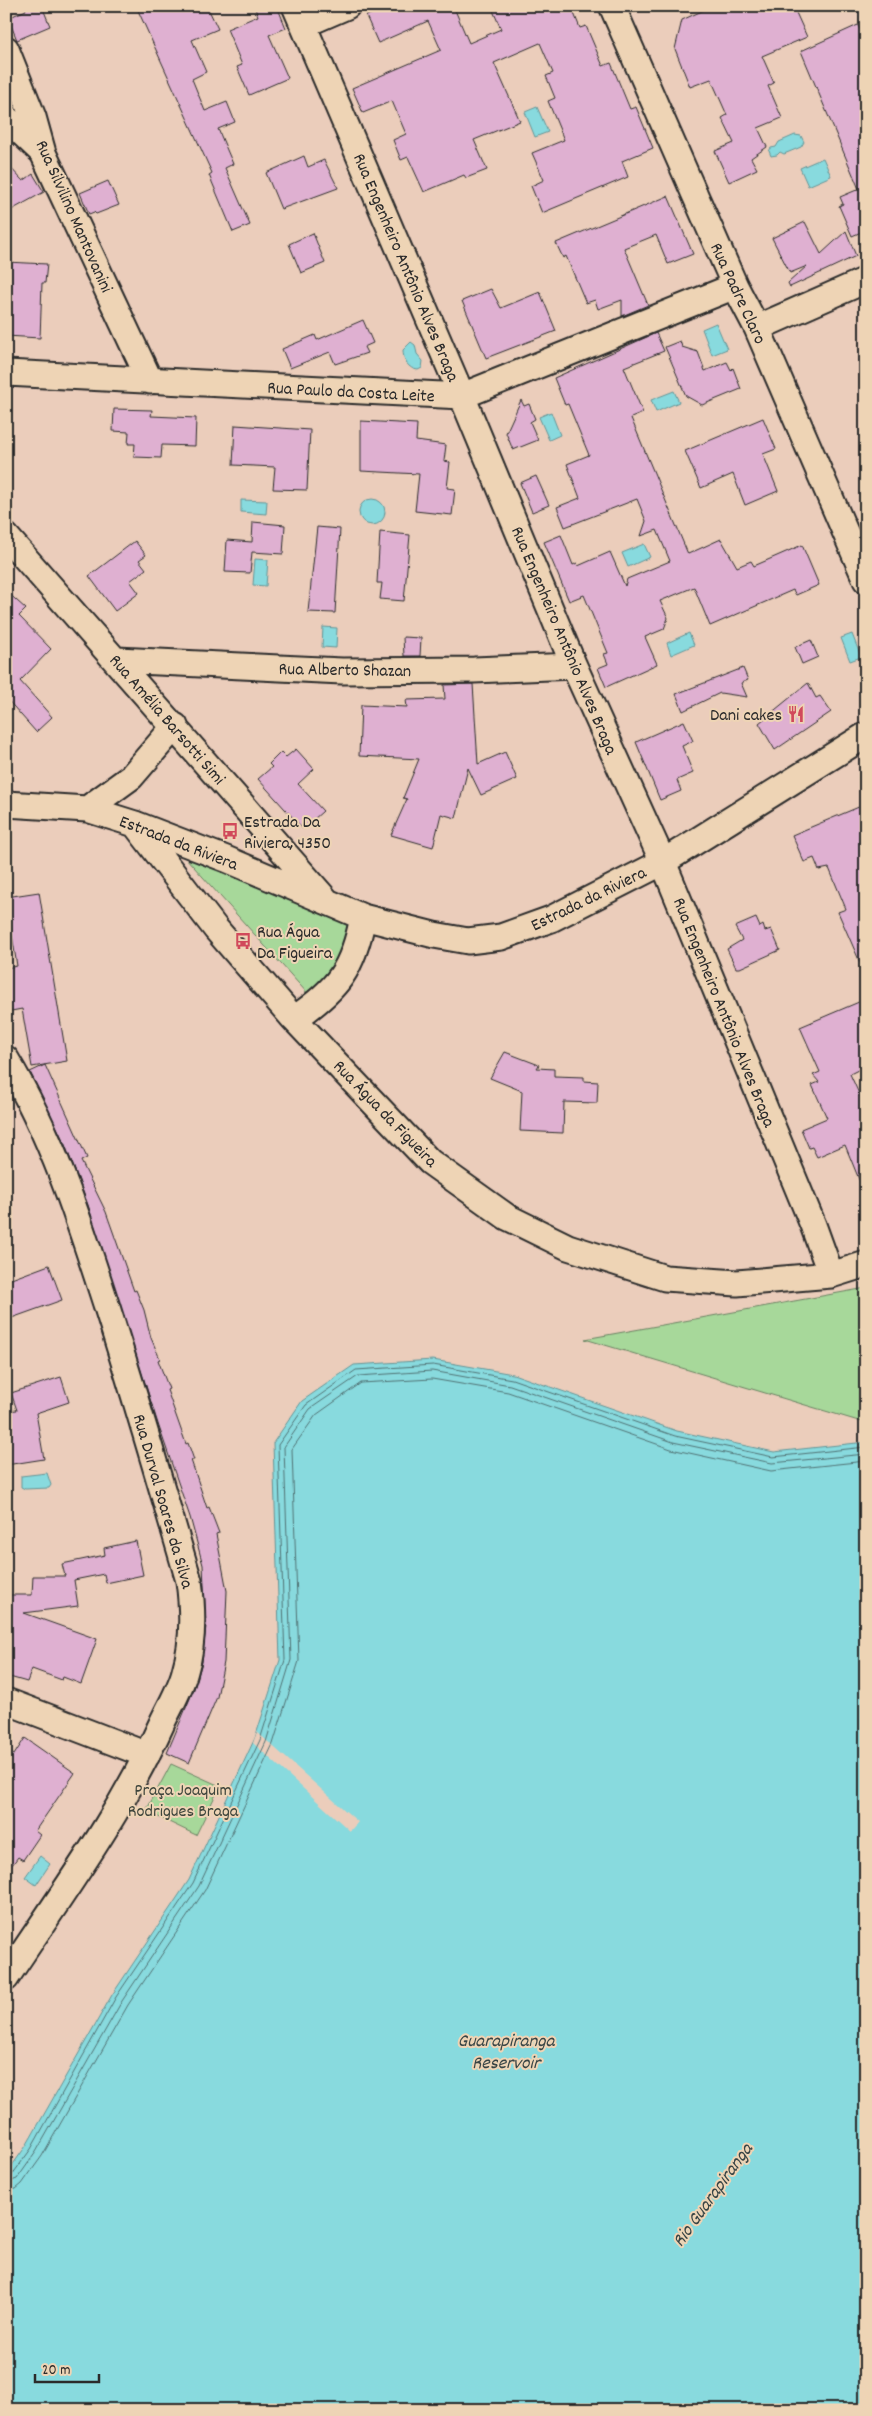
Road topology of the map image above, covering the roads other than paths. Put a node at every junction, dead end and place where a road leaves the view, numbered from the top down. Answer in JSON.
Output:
{"nodes":[{"id":1,"x":347,"y":6,"type":"edge"},
{"id":2,"x":612,"y":6,"type":"edge"},
{"id":3,"x":299,"y":15,"type":"edge"},
{"id":4,"x":6,"y":49,"type":"edge"},
{"id":5,"x":6,"y":118,"type":"edge"},
{"id":6,"x":43,"y":153,"type":"junction"},
{"id":7,"x":866,"y":280,"type":"edge"},
{"id":8,"x":734,"y":286,"type":"junction"},
{"id":9,"x":757,"y":328,"type":"junction"},
{"id":10,"x":6,"y":372,"type":"edge"},
{"id":11,"x":150,"y":382,"type":"junction"},
{"id":12,"x":462,"y":396,"type":"junction"},
{"id":13,"x":6,"y":536,"type":"edge"},
{"id":14,"x":866,"y":580,"type":"edge"},
{"id":15,"x":117,"y":660,"type":"junction"},
{"id":16,"x":574,"y":666,"type":"junction"},
{"id":17,"x":175,"y":726,"type":"junction"},
{"id":18,"x":866,"y":735,"type":"edge"},
{"id":19,"x":6,"y":804,"type":"edge"},
{"id":20,"x":87,"y":809,"type":"junction"},
{"id":21,"x":135,"y":824,"type":"junction"},
{"id":22,"x":663,"y":862,"type":"junction"},
{"id":23,"x":328,"y":903,"type":"junction"},
{"id":24,"x":363,"y":917,"type":"junction"},
{"id":25,"x":294,"y":1019,"type":"junction"},
{"id":26,"x":6,"y":1058,"type":"edge"},
{"id":27,"x":866,"y":1264,"type":"edge"},
{"id":28,"x":831,"y":1275,"type":"junction"},
{"id":29,"x":6,"y":1702,"type":"edge"},
{"id":30,"x":148,"y":1754,"type":"junction"},
{"id":31,"x":6,"y":1978,"type":"edge"}],
"edges":[{"from":1,"to":3,"type":"street"},
{"from":2,"to":8,"type":"street","name":"Rua Padre Claro"},
{"from":3,"to":12,"type":"street","name":"Rua Engenheiro Antônio Alves Braga"},
{"from":4,"to":6,"type":"street","name":"Rua Silvilino Mantovanini"},
{"from":5,"to":6,"type":"street"},
{"from":6,"to":11,"type":"street","name":"Rua Silvilino Mantovanini"},
{"from":7,"to":9,"type":"street"},
{"from":8,"to":9,"type":"street","name":"Rua Padre Claro"},
{"from":8,"to":12,"type":"street","name":"Rua Paulo da Costa Leite"},
{"from":9,"to":14,"type":"street","name":"Rua Padre Claro"},
{"from":10,"to":11,"type":"street","name":"Rua Paulo da Costa Leite"},
{"from":11,"to":12,"type":"street","name":"Rua Paulo da Costa Leite"},
{"from":12,"to":16,"type":"street","name":"Rua Engenheiro Antônio Alves Braga"},
{"from":13,"to":15,"type":"street","name":"Rua Amélia Barsotti Simi"},
{"from":15,"to":16,"type":"street","name":"Rua Alberto Shazan"},
{"from":15,"to":17,"type":"street","name":"Rua Amélia Barsotti Simi"},
{"from":16,"to":22,"type":"street","name":"Rua Engenheiro Antônio Alves Braga"},
{"from":17,"to":20,"type":"street","name":"Estrada da Riviera"},
{"from":17,"to":23,"type":"street","name":"Rua Amélia Barsotti Simi"},
{"from":18,"to":22,"type":"street","name":"Estrada da Riviera"},
{"from":19,"to":20,"type":"street","name":"Estrada da Riviera"},
{"from":20,"to":21,"type":"street","name":"Estrada da Riviera"},
{"from":21,"to":23,"type":"street","name":"Estrada da Riviera"},
{"from":21,"to":25,"type":"street","name":"Rua Água da Figueira"},
{"from":22,"to":24,"type":"street","name":"Estrada da Riviera"},
{"from":22,"to":28,"type":"street","name":"Rua Engenheiro Antônio Alves Braga"},
{"from":23,"to":24,"type":"street","name":"Estrada da Riviera"},
{"from":24,"to":25,"type":"street"},
{"from":25,"to":28,"type":"street","name":"Rua Água da Figueira"},
{"from":26,"to":30,"type":"street","name":"Rua Durval Soares da Silva"},
{"from":27,"to":28,"type":"street","name":"Rua Água da Figueira"},
{"from":29,"to":30,"type":"street"},
{"from":30,"to":31,"type":"street","name":"Rua Durval Soares da Silva"}]}
